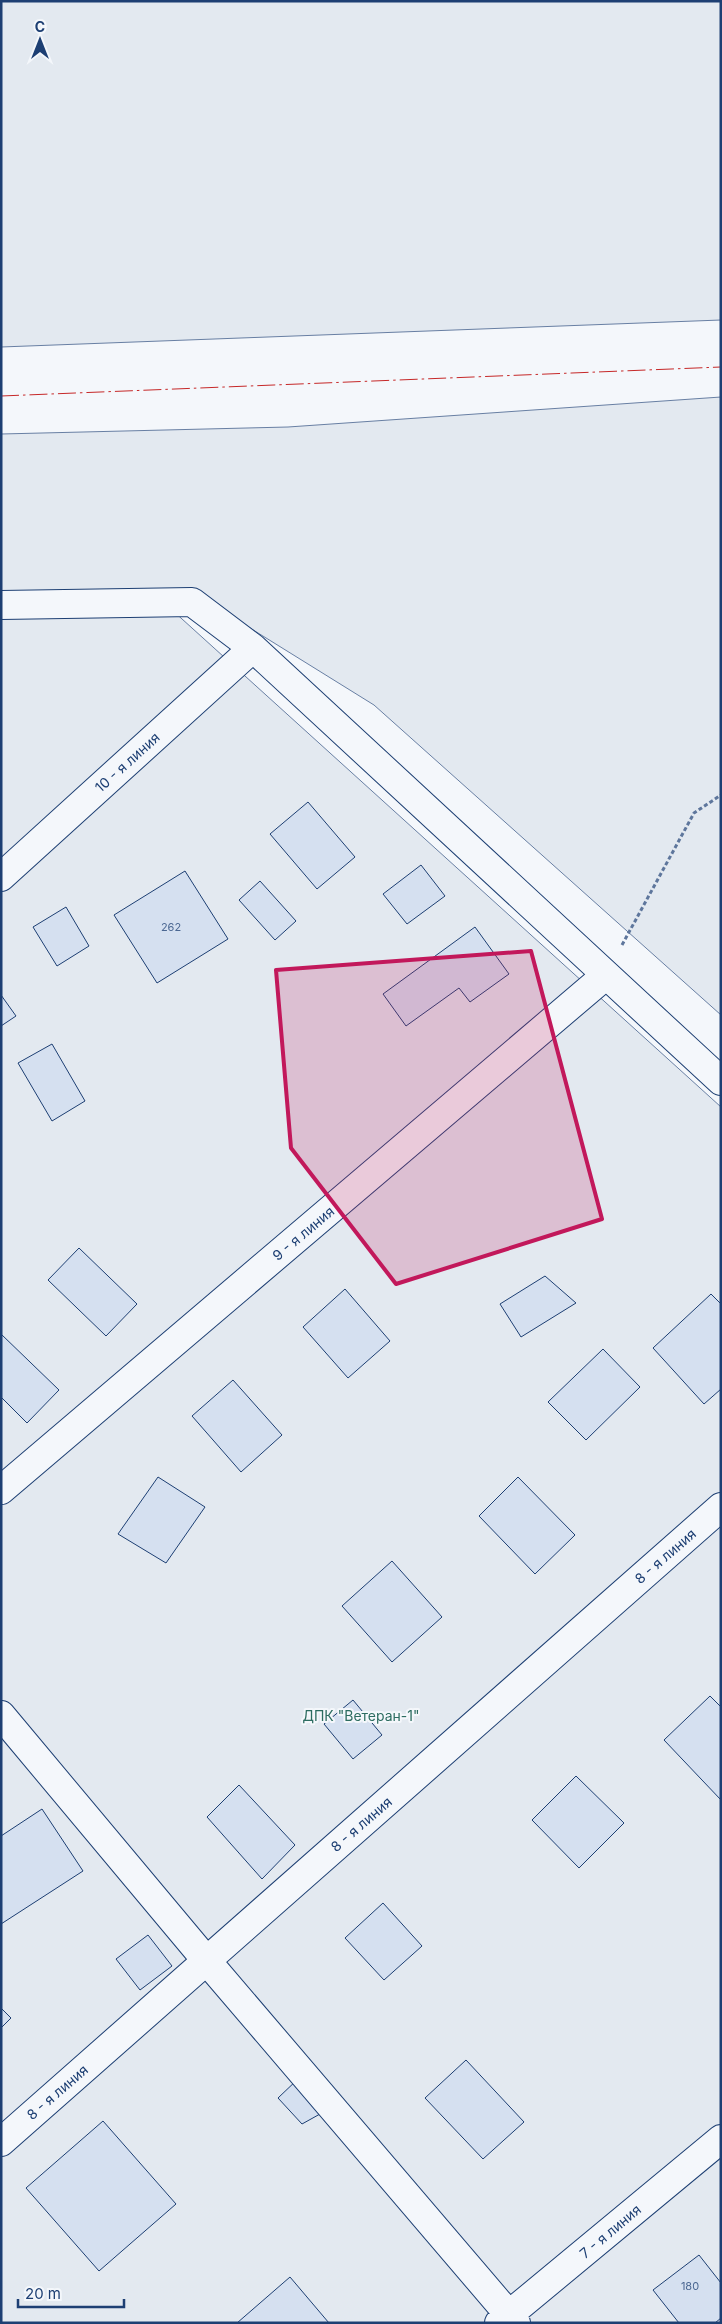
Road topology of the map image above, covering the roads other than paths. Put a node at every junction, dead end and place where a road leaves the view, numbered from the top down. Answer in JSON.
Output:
{"nodes":[{"id":1,"x":1,"y":605,"type":"edge"},
{"id":2,"x":253,"y":648,"type":"junction"},
{"id":3,"x":1,"y":876,"type":"edge"},
{"id":4,"x":605,"y":976,"type":"junction"},
{"id":5,"x":721,"y":1081,"type":"edge"},
{"id":6,"x":1,"y":1490,"type":"edge"},
{"id":7,"x":721,"y":1507,"type":"edge"},
{"id":8,"x":1,"y":1715,"type":"edge"},
{"id":9,"x":206,"y":1960,"type":"junction"},
{"id":10,"x":721,"y":2139,"type":"edge"},
{"id":11,"x":1,"y":2142,"type":"edge"},
{"id":12,"x":508,"y":2320,"type":"edge"}],
"edges":[{"from":1,"to":2,"type":"street"},
{"from":2,"to":3,"type":"street","name":"10 - я линия"},
{"from":2,"to":4,"type":"street"},
{"from":4,"to":5,"type":"street"},
{"from":4,"to":6,"type":"street","name":"9 - я линия"},
{"from":7,"to":9,"type":"street","name":"8 - я линия"},
{"from":8,"to":9,"type":"street"},
{"from":9,"to":11,"type":"street","name":"8 - я линия"},
{"from":9,"to":12,"type":"street"},
{"from":10,"to":12,"type":"street","name":"7 - я линия"}]}
